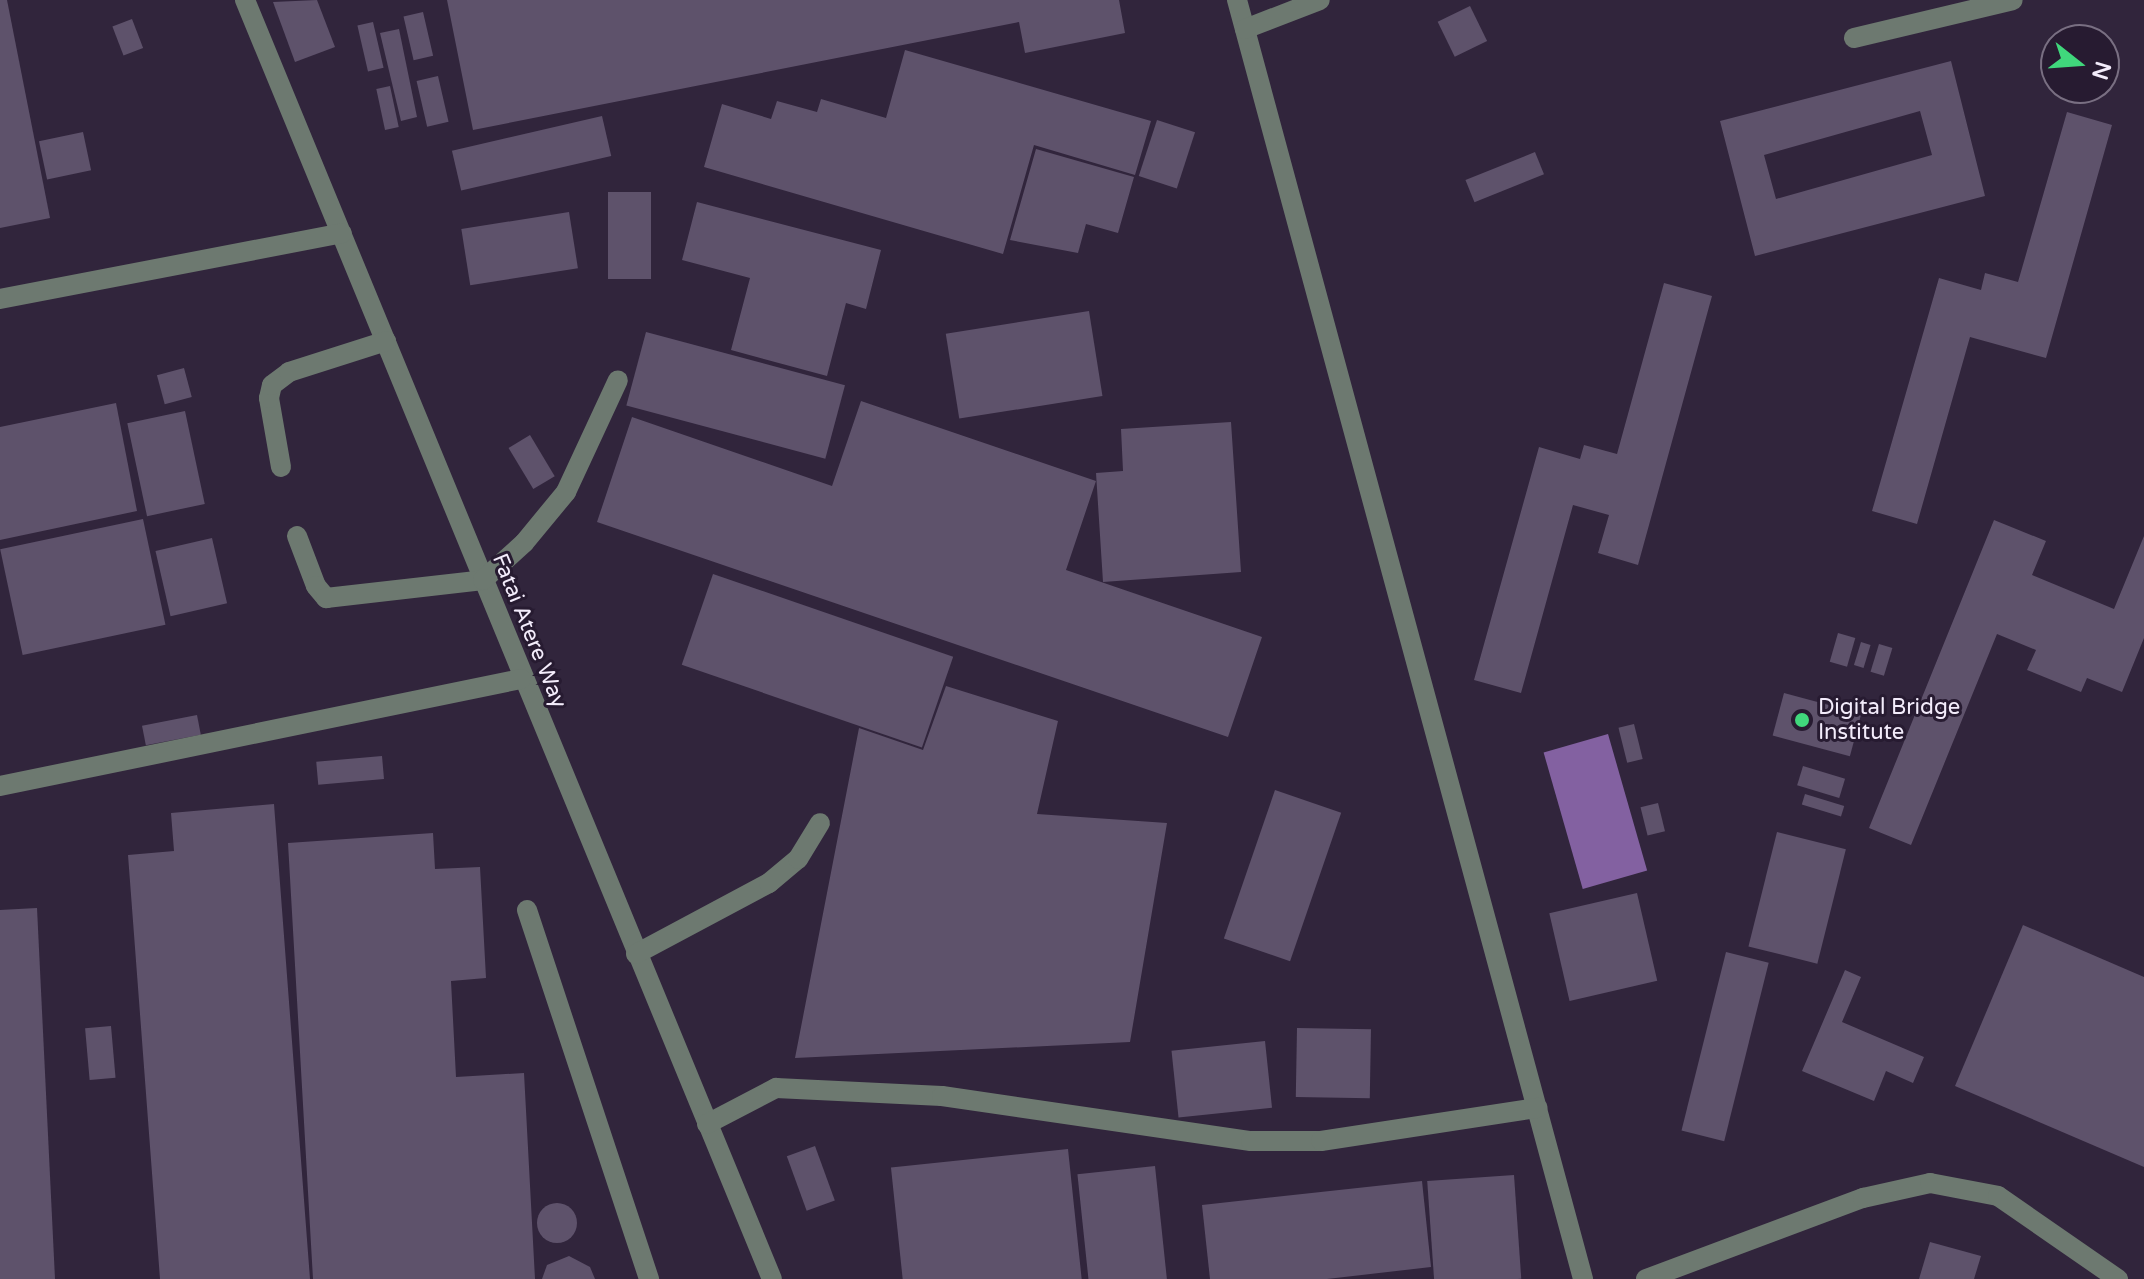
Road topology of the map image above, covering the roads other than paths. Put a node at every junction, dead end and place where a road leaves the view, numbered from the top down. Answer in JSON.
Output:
{"nodes":[{"id":1,"x":245,"y":0,"type":"edge"},
{"id":2,"x":1237,"y":0,"type":"edge"},
{"id":3,"x":1320,"y":0,"type":"edge"},
{"id":4,"x":2013,"y":0,"type":"edge"},
{"id":5,"x":1245,"y":29,"type":"junction"},
{"id":6,"x":1854,"y":38,"type":"dead end"},
{"id":7,"x":342,"y":233,"type":"junction"},
{"id":8,"x":0,"y":299,"type":"edge"},
{"id":9,"x":386,"y":341,"type":"junction"},
{"id":10,"x":618,"y":380,"type":"dead end"},
{"id":11,"x":281,"y":467,"type":"dead end"},
{"id":12,"x":297,"y":536,"type":"dead end"},
{"id":13,"x":483,"y":580,"type":"junction"},
{"id":14,"x":521,"y":679,"type":"junction"},
{"id":15,"x":0,"y":786,"type":"edge"},
{"id":16,"x":820,"y":823,"type":"dead end"},
{"id":17,"x":527,"y":910,"type":"dead end"},
{"id":18,"x":636,"y":954,"type":"junction"},
{"id":19,"x":1537,"y":1108,"type":"junction"},
{"id":20,"x":707,"y":1124,"type":"junction"},
{"id":21,"x":649,"y":1279,"type":"edge"},
{"id":22,"x":772,"y":1279,"type":"edge"},
{"id":23,"x":1583,"y":1279,"type":"edge"},
{"id":24,"x":1646,"y":1279,"type":"edge"},
{"id":25,"x":2118,"y":1279,"type":"edge"}],
"edges":[{"from":1,"to":7,"type":"street","name":"Fatai Atere Way"},
{"from":2,"to":5,"type":"street"},
{"from":3,"to":5,"type":"street"},
{"from":4,"to":6,"type":"street"},
{"from":5,"to":19,"type":"street"},
{"from":7,"to":8,"type":"street"},
{"from":7,"to":9,"type":"street","name":"Fatai Atere Way"},
{"from":9,"to":11,"type":"street"},
{"from":9,"to":13,"type":"street","name":"Fatai Atere Way"},
{"from":10,"to":13,"type":"street"},
{"from":12,"to":13,"type":"street"},
{"from":13,"to":14,"type":"street","name":"Fatai Atere Way"},
{"from":14,"to":15,"type":"street"},
{"from":14,"to":18,"type":"street","name":"Fatai Atere Way"},
{"from":16,"to":18,"type":"street"},
{"from":17,"to":21,"type":"street"},
{"from":18,"to":20,"type":"street","name":"Fatai Atere Way"},
{"from":19,"to":20,"type":"street"},
{"from":19,"to":23,"type":"street"},
{"from":20,"to":22,"type":"street","name":"Fatai Atere Way"},
{"from":24,"to":25,"type":"street"}]}
